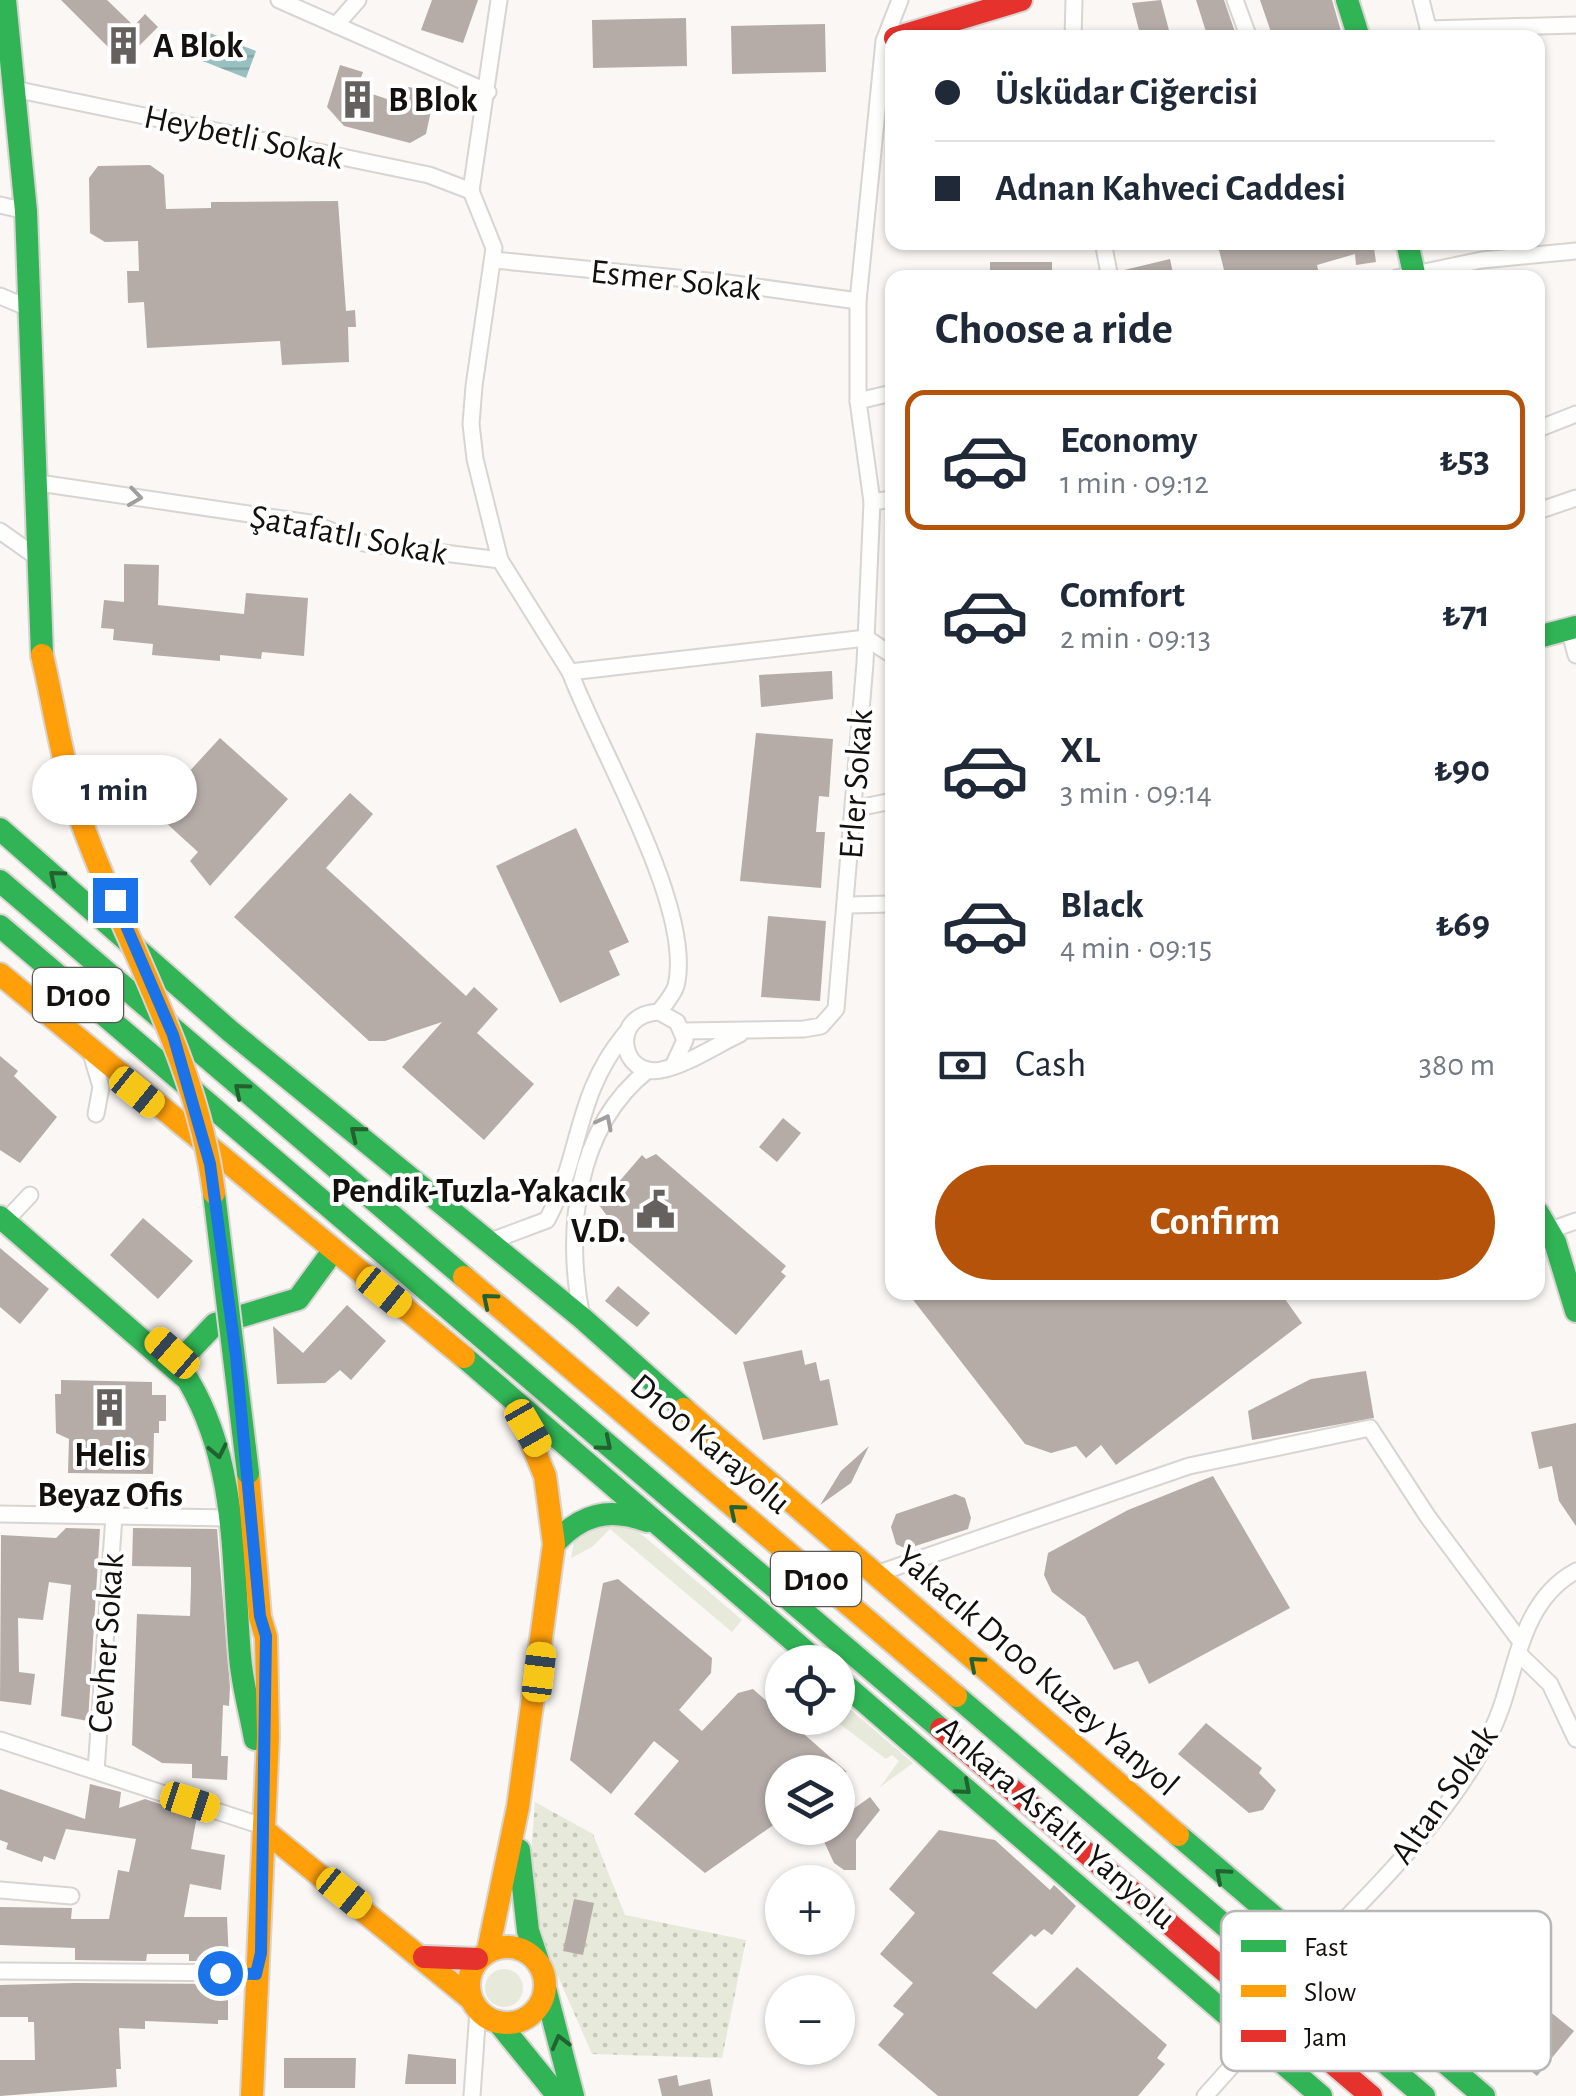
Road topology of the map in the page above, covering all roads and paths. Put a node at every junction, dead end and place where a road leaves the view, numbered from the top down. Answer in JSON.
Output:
{"nodes":[{"id":1,"x":5,"y":0,"type":"edge"},
{"id":2,"x":279,"y":0,"type":"edge"},
{"id":3,"x":358,"y":0,"type":"edge"},
{"id":4,"x":499,"y":0,"type":"edge"},
{"id":5,"x":900,"y":0,"type":"edge"},
{"id":6,"x":1021,"y":0,"type":"edge"},
{"id":7,"x":1074,"y":0,"type":"edge"},
{"id":8,"x":1235,"y":0,"type":"edge"},
{"id":9,"x":1347,"y":0,"type":"edge"},
{"id":10,"x":1422,"y":0,"type":"edge"},
{"id":11,"x":336,"y":25,"type":"junction"},
{"id":12,"x":1576,"y":25,"type":"edge"},
{"id":13,"x":892,"y":30,"type":"edge"},
{"id":14,"x":920,"y":30,"type":"edge"},
{"id":15,"x":1073,"y":30,"type":"edge"},
{"id":16,"x":1246,"y":30,"type":"edge"},
{"id":17,"x":1356,"y":30,"type":"edge"},
{"id":18,"x":1428,"y":30,"type":"edge"},
{"id":19,"x":1484,"y":30,"type":"edge"},
{"id":20,"x":885,"y":80,"type":"edge"},
{"id":21,"x":14,"y":88,"type":"junction"},
{"id":22,"x":488,"y":92,"type":"junction"},
{"id":23,"x":471,"y":192,"type":"junction"},
{"id":24,"x":0,"y":205,"type":"edge"},
{"id":25,"x":26,"y":211,"type":"junction"},
{"id":26,"x":1480,"y":250,"type":"edge"},
{"id":27,"x":1576,"y":251,"type":"edge"},
{"id":28,"x":494,"y":260,"type":"junction"},
{"id":29,"x":1482,"y":260,"type":"junction"},
{"id":30,"x":1436,"y":270,"type":"edge"},
{"id":31,"x":0,"y":296,"type":"edge"},
{"id":32,"x":858,"y":301,"type":"junction"},
{"id":33,"x":31,"y":309,"type":"junction"},
{"id":34,"x":885,"y":394,"type":"edge"},
{"id":35,"x":858,"y":401,"type":"junction"},
{"id":36,"x":1576,"y":414,"type":"edge"},
{"id":37,"x":1545,"y":426,"type":"edge"},
{"id":38,"x":39,"y":483,"type":"junction"},
{"id":39,"x":1576,"y":498,"type":"edge"},
{"id":40,"x":885,"y":500,"type":"edge"},
{"id":41,"x":872,"y":502,"type":"junction"},
{"id":42,"x":1545,"y":509,"type":"edge"},
{"id":43,"x":0,"y":531,"type":"edge"},
{"id":44,"x":38,"y":558,"type":"junction"},
{"id":45,"x":500,"y":560,"type":"junction"},
{"id":46,"x":1572,"y":628,"type":"edge"},
{"id":47,"x":1545,"y":634,"type":"edge"},
{"id":48,"x":866,"y":638,"type":"junction"},
{"id":49,"x":885,"y":650,"type":"edge"},
{"id":50,"x":1576,"y":655,"type":"edge"},
{"id":51,"x":570,"y":672,"type":"junction"},
{"id":52,"x":885,"y":802,"type":"edge"},
{"id":53,"x":852,"y":809,"type":"junction"},
{"id":54,"x":0,"y":829,"type":"edge"},
{"id":55,"x":0,"y":880,"type":"edge"},
{"id":56,"x":885,"y":904,"type":"edge"},
{"id":57,"x":848,"y":905,"type":"junction"},
{"id":58,"x":0,"y":926,"type":"edge"},
{"id":59,"x":0,"y":974,"type":"edge"},
{"id":60,"x":659,"y":1012,"type":"junction"},
{"id":61,"x":682,"y":1031,"type":"junction"},
{"id":62,"x":744,"y":1033,"type":"junction"},
{"id":63,"x":625,"y":1034,"type":"junction"},
{"id":64,"x":90,"y":1053,"type":"junction"},
{"id":65,"x":674,"y":1064,"type":"junction"},
{"id":66,"x":648,"y":1070,"type":"junction"},
{"id":67,"x":96,"y":1114,"type":"dead end"},
{"id":68,"x":11,"y":1206,"type":"edge"},
{"id":69,"x":1576,"y":1221,"type":"edge"},
{"id":70,"x":1545,"y":1222,"type":"edge"},
{"id":71,"x":1545,"y":1227,"type":"edge"},
{"id":72,"x":491,"y":1241,"type":"junction"},
{"id":73,"x":333,"y":1251,"type":"junction"},
{"id":74,"x":1576,"y":1312,"type":"edge"},
{"id":75,"x":582,"y":1318,"type":"junction"},
{"id":76,"x":175,"y":1366,"type":"junction"},
{"id":77,"x":510,"y":1397,"type":"junction"},
{"id":78,"x":0,"y":1514,"type":"edge"},
{"id":79,"x":114,"y":1516,"type":"junction"},
{"id":80,"x":229,"y":1518,"type":"junction"},
{"id":81,"x":664,"y":1530,"type":"junction"},
{"id":82,"x":554,"y":1544,"type":"junction"},
{"id":83,"x":1576,"y":1571,"type":"edge"},
{"id":84,"x":873,"y":1575,"type":"junction"},
{"id":85,"x":260,"y":1616,"type":"junction"},
{"id":86,"x":798,"y":1645,"type":"edge"},
{"id":87,"x":1520,"y":1648,"type":"junction"},
{"id":88,"x":855,"y":1694,"type":"edge"},
{"id":89,"x":1576,"y":1739,"type":"edge"},
{"id":90,"x":0,"y":1740,"type":"edge"},
{"id":91,"x":255,"y":1740,"type":"junction"},
{"id":92,"x":96,"y":1771,"type":"junction"},
{"id":93,"x":518,"y":1807,"type":"junction"},
{"id":94,"x":259,"y":1826,"type":"junction"},
{"id":95,"x":0,"y":1890,"type":"edge"},
{"id":96,"x":71,"y":1896,"type":"dead end"},
{"id":97,"x":1263,"y":1911,"type":"edge"},
{"id":98,"x":1353,"y":1911,"type":"edge"},
{"id":99,"x":1221,"y":1923,"type":"edge"},
{"id":100,"x":482,"y":1955,"type":"junction"},
{"id":101,"x":424,"y":1957,"type":"junction"},
{"id":102,"x":539,"y":1964,"type":"junction"},
{"id":103,"x":1221,"y":1969,"type":"edge"},
{"id":104,"x":257,"y":1970,"type":"junction"},
{"id":105,"x":0,"y":1971,"type":"edge"},
{"id":106,"x":545,"y":1988,"type":"junction"},
{"id":107,"x":474,"y":2004,"type":"junction"},
{"id":108,"x":1221,"y":2009,"type":"edge"},
{"id":109,"x":498,"y":2022,"type":"junction"},
{"id":110,"x":1227,"y":2071,"type":"edge"},
{"id":111,"x":1292,"y":2071,"type":"edge"},
{"id":112,"x":1341,"y":2071,"type":"edge"},
{"id":113,"x":1395,"y":2071,"type":"edge"},
{"id":114,"x":1454,"y":2071,"type":"edge"},
{"id":115,"x":252,"y":2096,"type":"edge"},
{"id":116,"x":472,"y":2096,"type":"edge"},
{"id":117,"x":558,"y":2096,"type":"edge"},
{"id":118,"x":573,"y":2096,"type":"edge"},
{"id":119,"x":1204,"y":2096,"type":"edge"},
{"id":120,"x":1321,"y":2096,"type":"edge"},
{"id":121,"x":1370,"y":2096,"type":"edge"},
{"id":122,"x":1424,"y":2096,"type":"edge"},
{"id":123,"x":1484,"y":2096,"type":"edge"}],
"edges":[{"from":1,"to":21,"type":"main road"},
{"from":2,"to":11,"type":"street"},
{"from":3,"to":11,"type":"street"},
{"from":4,"to":22,"type":"street"},
{"from":5,"to":13,"type":"street","name":"Erler Sokak"},
{"from":6,"to":14,"type":"main road"},
{"from":7,"to":15,"type":"street"},
{"from":8,"to":16,"type":"street"},
{"from":9,"to":17,"type":"main road"},
{"from":10,"to":18,"type":"street"},
{"from":11,"to":22,"type":"street"},
{"from":12,"to":19,"type":"street"},
{"from":20,"to":32,"type":"street","name":"Erler Sokak"},
{"from":21,"to":23,"type":"street","name":"Heybetli Sokak"},
{"from":21,"to":25,"type":"main road"},
{"from":22,"to":23,"type":"street"},
{"from":23,"to":28,"type":"street"},
{"from":24,"to":25,"type":"street"},
{"from":25,"to":33,"type":"main road"},
{"from":26,"to":29,"type":"street"},
{"from":27,"to":29,"type":"street"},
{"from":28,"to":32,"type":"street","name":"Esmer Sokak"},
{"from":28,"to":45,"type":"street"},
{"from":29,"to":30,"type":"street"},
{"from":31,"to":33,"type":"street"},
{"from":32,"to":35,"type":"street","name":"Erler Sokak"},
{"from":33,"to":38,"type":"main road"},
{"from":34,"to":35,"type":"street"},
{"from":35,"to":41,"type":"street","name":"Erler Sokak"},
{"from":36,"to":37,"type":"street"},
{"from":38,"to":44,"type":"main road"},
{"from":38,"to":45,"type":"street","name":"Şatafatlı Sokak","one_way":true},
{"from":39,"to":42,"type":"street"},
{"from":40,"to":41,"type":"street"},
{"from":41,"to":48,"type":"street","name":"Erler Sokak"},
{"from":43,"to":44,"type":"street"},
{"from":44,"to":85,"type":"main road","bridge":true},
{"from":45,"to":51,"type":"street"},
{"from":46,"to":47,"type":"main road"},
{"from":46,"to":50,"type":"street"},
{"from":48,"to":49,"type":"street"},
{"from":48,"to":51,"type":"street"},
{"from":48,"to":53,"type":"street","name":"Erler Sokak"},
{"from":51,"to":60,"type":"street"},
{"from":52,"to":53,"type":"street"},
{"from":53,"to":57,"type":"street","name":"Erler Sokak"},
{"from":72,"to":54,"type":"main road","name":"Yakacık D100 Kuzey Yanyol","one_way":true},
{"from":99,"to":55,"type":"main road","name":"D100 Karayolu","number":"D100","one_way":true},
{"from":56,"to":57,"type":"street"},
{"from":57,"to":62,"type":"street","name":"Erler Sokak"},
{"from":58,"to":103,"type":"main road","name":"D100 Karayolu","number":"D100","one_way":true},
{"from":59,"to":64,"type":"main road"},
{"from":60,"to":61,"type":"street"},
{"from":60,"to":63,"type":"street"},
{"from":61,"to":62,"type":"street"},
{"from":61,"to":65,"type":"street"},
{"from":62,"to":65,"type":"street"},
{"from":63,"to":66,"type":"street"},
{"from":63,"to":72,"type":"street"},
{"from":64,"to":67,"type":"street"},
{"from":64,"to":73,"type":"main road"},
{"from":65,"to":66,"type":"street"},
{"from":75,"to":66,"type":"street","one_way":true},
{"from":68,"to":76,"type":"main road"},
{"from":69,"to":70,"type":"street"},
{"from":71,"to":74,"type":"main road"},
{"from":72,"to":75,"type":"main road","name":"Yakacık D100 Kuzey Yanyol"},
{"from":73,"to":76,"type":"main road"},
{"from":73,"to":77,"type":"main road"},
{"from":75,"to":84,"type":"main road","name":"Yakacık D100 Kuzey Yanyol"},
{"from":76,"to":80,"type":"main road","one_way":true},
{"from":77,"to":81,"type":"main road"},
{"from":77,"to":82,"type":"main road"},
{"from":78,"to":79,"type":"street"},
{"from":79,"to":80,"type":"street"},
{"from":79,"to":92,"type":"street","name":"Cevher Sokak"},
{"from":80,"to":91,"type":"main road"},
{"from":81,"to":82,"type":"main road"},
{"from":81,"to":86,"type":"main road"},
{"from":82,"to":93,"type":"main road"},
{"from":83,"to":87,"type":"street","name":"Altan Sokak"},
{"from":84,"to":87,"type":"street"},
{"from":97,"to":84,"type":"main road","name":"Yakacık D100 Kuzey Yanyol","one_way":true},
{"from":85,"to":91,"type":"main road"},
{"from":85,"to":94,"type":"main road"},
{"from":87,"to":89,"type":"street"},
{"from":87,"to":98,"type":"street","name":"Altan Sokak"},
{"from":88,"to":108,"type":"main road","name":"Ankara Asfaltı Yanyolu","one_way":true},
{"from":90,"to":92,"type":"street"},
{"from":91,"to":94,"type":"main road"},
{"from":92,"to":94,"type":"street"},
{"from":93,"to":100,"type":"main road"},
{"from":93,"to":102,"type":"main road"},
{"from":94,"to":101,"type":"main road"},
{"from":94,"to":104,"type":"main road"},
{"from":95,"to":96,"type":"street"},
{"from":100,"to":101,"type":"main road"},
{"from":100,"to":102,"type":"main road"},
{"from":100,"to":107,"type":"main road"},
{"from":101,"to":107,"type":"main road"},
{"from":102,"to":106,"type":"main road"},
{"from":104,"to":105,"type":"street"},
{"from":104,"to":115,"type":"main road"},
{"from":106,"to":109,"type":"main road"},
{"from":118,"to":106,"type":"main road","one_way":true},
{"from":107,"to":109,"type":"main road"},
{"from":107,"to":116,"type":"street"},
{"from":109,"to":117,"type":"main road"},
{"from":110,"to":119,"type":"street"},
{"from":111,"to":120,"type":"main road","name":"Ankara Asfaltı Yanyolu"},
{"from":112,"to":121,"type":"main road","name":"D100 Karayolu","number":"D100","one_way":true},
{"from":122,"to":113,"type":"main road","name":"D100 Karayolu","number":"D100","one_way":true},
{"from":114,"to":123,"type":"main road","name":"Yakacık D100 Kuzey Yanyol"}]}
